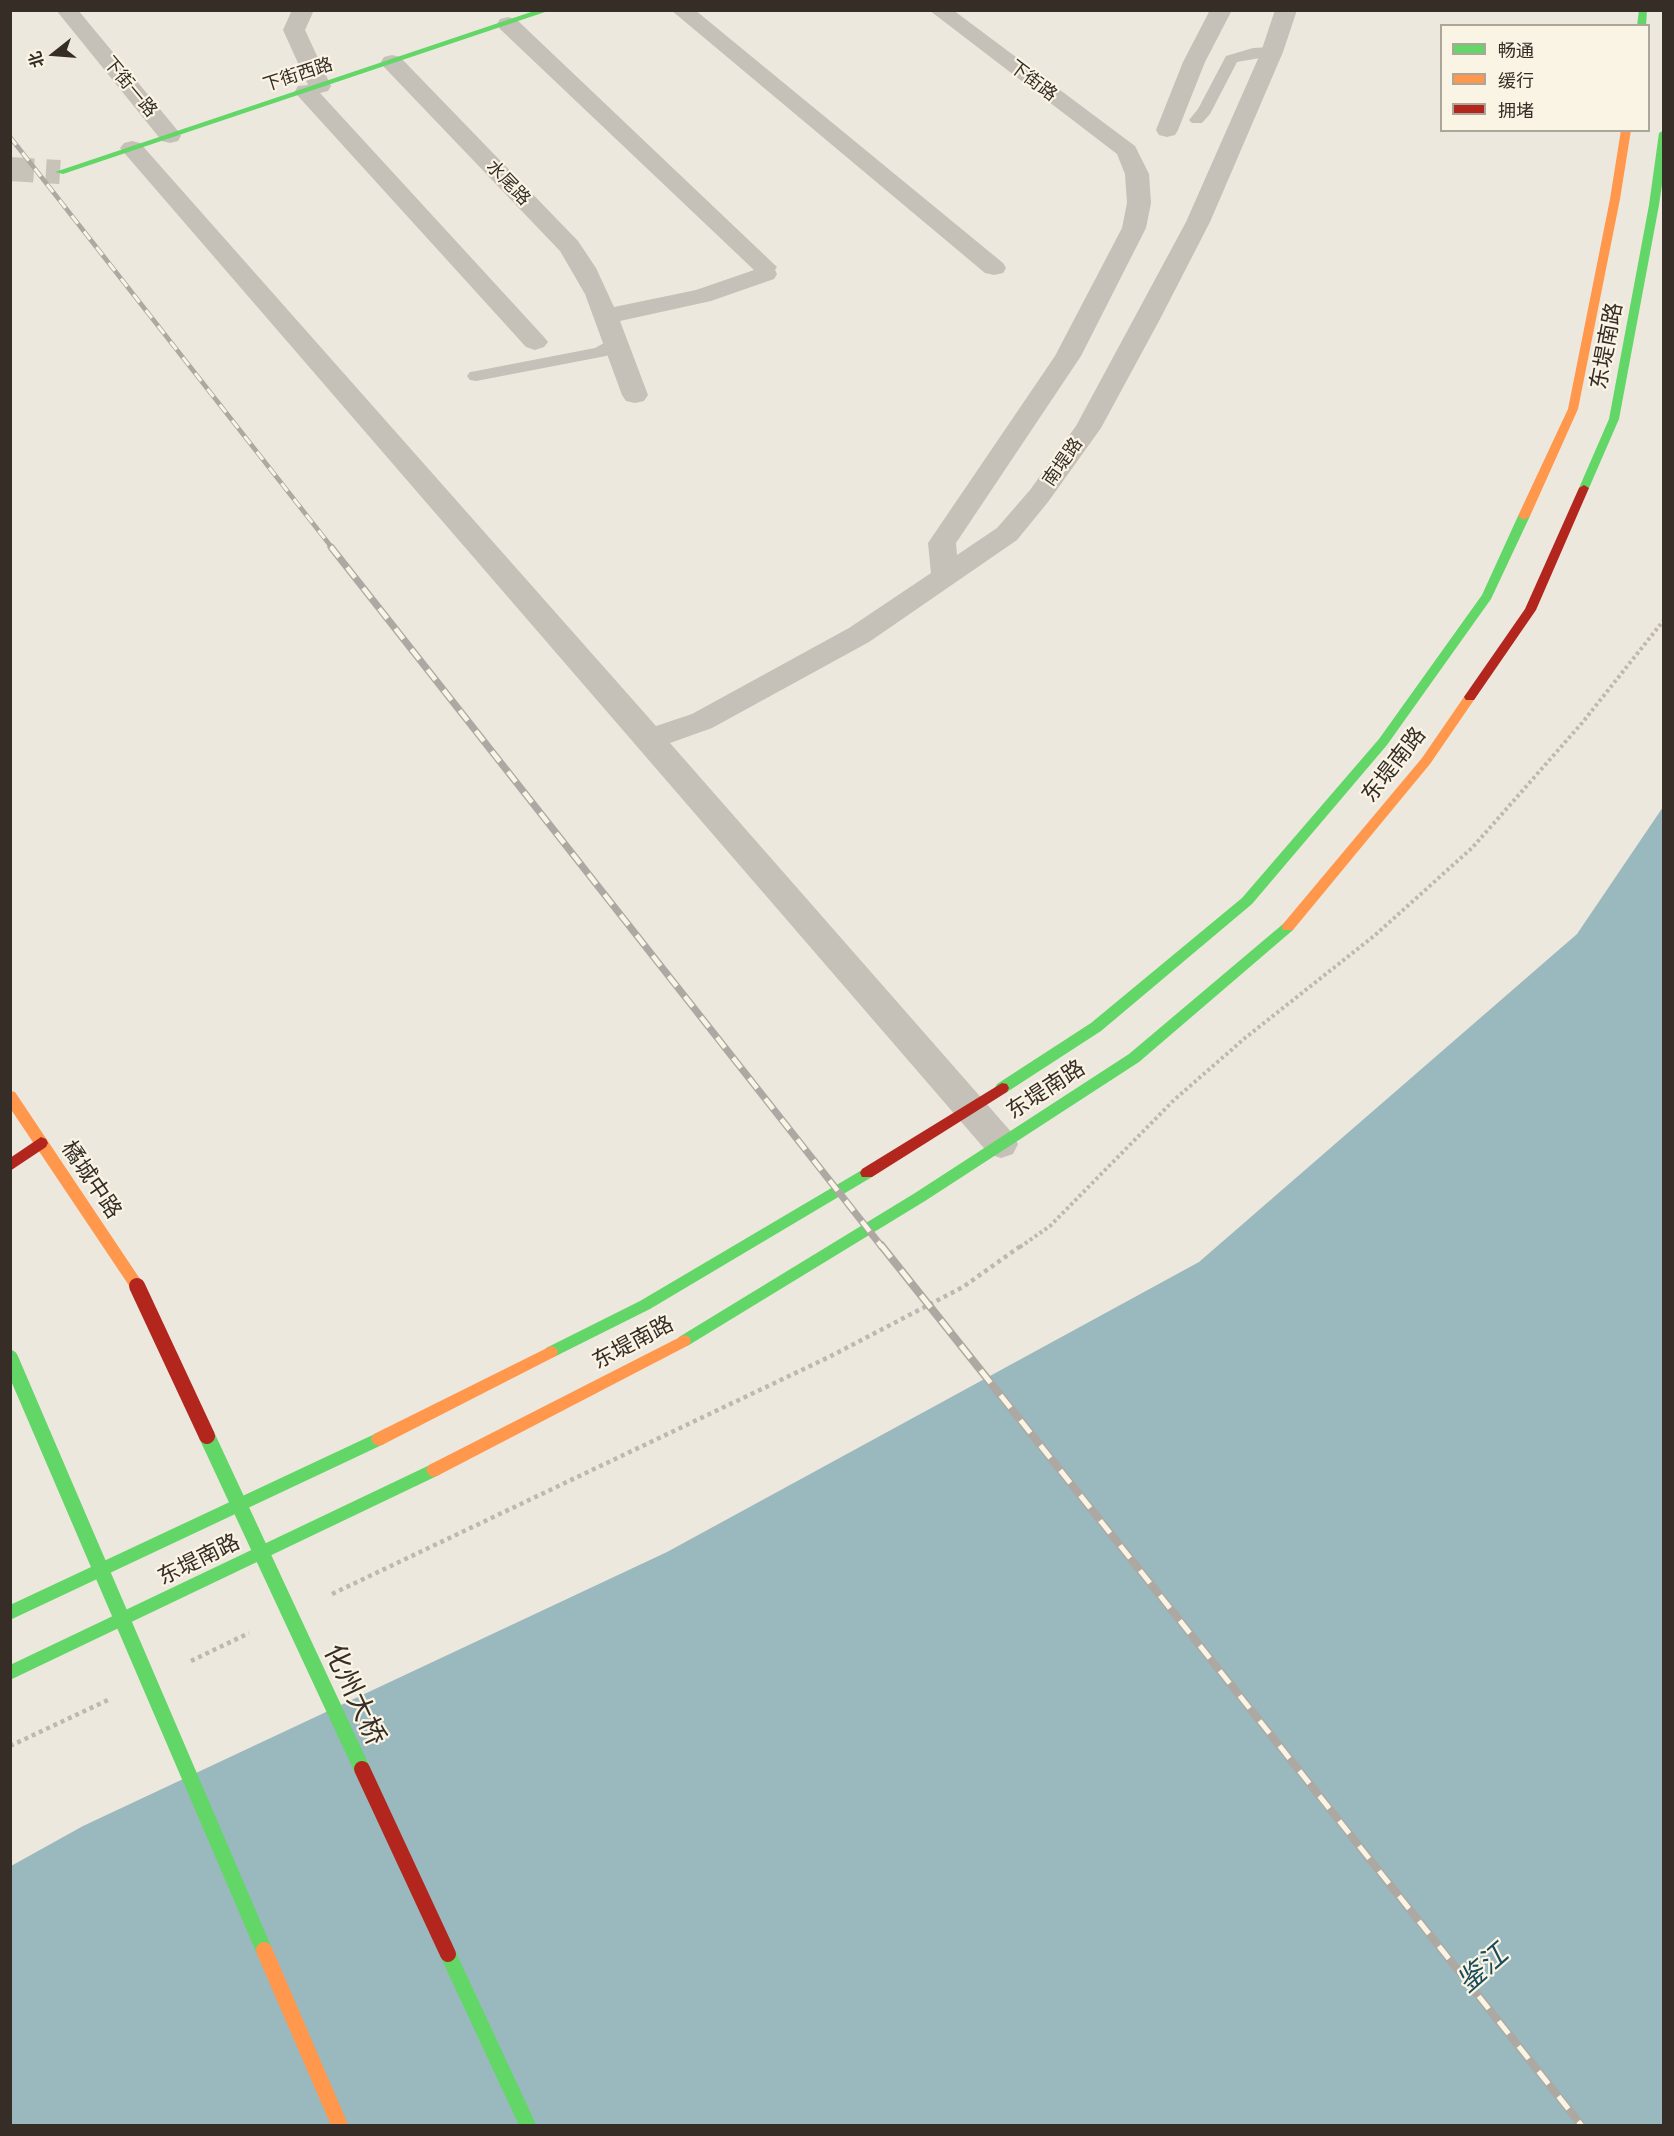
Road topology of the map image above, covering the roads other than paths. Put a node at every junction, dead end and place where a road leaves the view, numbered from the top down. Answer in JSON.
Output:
{"nodes":[{"id":1,"x":66,"y":10,"type":"edge"},
{"id":2,"x":547,"y":10,"type":"edge"},
{"id":3,"x":681,"y":10,"type":"edge"},
{"id":4,"x":939,"y":10,"type":"edge"},
{"id":5,"x":1221,"y":10,"type":"edge"},
{"id":6,"x":1286,"y":10,"type":"edge"},
{"id":7,"x":293,"y":19,"type":"edge"},
{"id":8,"x":508,"y":24,"type":"junction"},
{"id":9,"x":1272,"y":52,"type":"junction"},
{"id":10,"x":392,"y":62,"type":"junction"},
{"id":11,"x":313,"y":89,"type":"junction"},
{"id":12,"x":1197,"y":120,"type":"joint"},
{"id":13,"x":1626,"y":132,"type":"edge"},
{"id":14,"x":1664,"y":133,"type":"edge"},
{"id":15,"x":170,"y":136,"type":"junction"},
{"id":16,"x":1146,"y":140,"type":"junction"},
{"id":17,"x":132,"y":148,"type":"junction"},
{"id":18,"x":60,"y":172,"type":"tunnel mouth"},
{"id":19,"x":994,"y":268,"type":"dead end"},
{"id":20,"x":604,"y":317,"type":"junction"},
{"id":21,"x":614,"y":340,"type":"junction"},
{"id":22,"x":535,"y":342,"type":"dead end"},
{"id":23,"x":476,"y":376,"type":"dead end"},
{"id":24,"x":635,"y":395,"type":"dead end"},
{"id":25,"x":945,"y":576,"type":"junction"},
{"id":26,"x":650,"y":739,"type":"junction"},
{"id":27,"x":13,"y":1106,"type":"edge"},
{"id":28,"x":970,"y":1108,"type":"junction"},
{"id":29,"x":41,"y":1143,"type":"junction"},
{"id":30,"x":1001,"y":1144,"type":"junction"},
{"id":31,"x":10,"y":1166,"type":"edge"},
{"id":32,"x":137,"y":1286,"type":"joint"},
{"id":33,"x":10,"y":1358,"type":"edge"},
{"id":34,"x":10,"y":1612,"type":"edge"},
{"id":35,"x":10,"y":1673,"type":"edge"},
{"id":36,"x":340,"y":2126,"type":"edge"},
{"id":37,"x":528,"y":2126,"type":"edge"}],
"edges":[{"from":1,"to":15,"type":"street","name":"下街一路"},
{"from":2,"to":8,"type":"main road","name":"下街西路"},
{"from":3,"to":19,"type":"street"},
{"from":4,"to":16,"type":"street","name":"下街路"},
{"from":5,"to":16,"type":"street"},
{"from":6,"to":9,"type":"street","name":"南堤路"},
{"from":7,"to":11,"type":"street"},
{"from":8,"to":10,"type":"main road","name":"下街西路"},
{"from":8,"to":20,"type":"street"},
{"from":9,"to":12,"type":"lane"},
{"from":9,"to":25,"type":"street","name":"南堤路"},
{"from":10,"to":11,"type":"main road","name":"下街西路"},
{"from":10,"to":20,"type":"street","name":"水尾路"},
{"from":11,"to":15,"type":"main road","name":"下街西路"},
{"from":11,"to":22,"type":"street"},
{"from":12,"to":16,"type":"street"},
{"from":13,"to":28,"type":"main road","name":"东堤南路"},
{"from":14,"to":30,"type":"main road","name":"东堤南路"},
{"from":15,"to":17,"type":"main road","name":"下街西路"},
{"from":16,"to":25,"type":"street"},
{"from":17,"to":18,"type":"main road","name":"下街西路"},
{"from":17,"to":26,"type":"street"},
{"from":20,"to":21,"type":"street","name":"水尾路"},
{"from":21,"to":23,"type":"lane"},
{"from":21,"to":24,"type":"street","name":"水尾路"},
{"from":25,"to":26,"type":"street","name":"南堤路"},
{"from":26,"to":28,"type":"street"},
{"from":27,"to":29,"type":"main road","name":"橘城中路"},
{"from":28,"to":30,"type":"street"},
{"from":28,"to":34,"type":"main road","name":"东堤南路"},
{"from":29,"to":31,"type":"main road"},
{"from":29,"to":32,"type":"main road","name":"橘城中路"},
{"from":30,"to":35,"type":"main road","name":"东堤南路"},
{"from":32,"to":37,"type":"main road","name":"化州大桥","bridge":true},
{"from":33,"to":36,"type":"main road","bridge":true}]}
